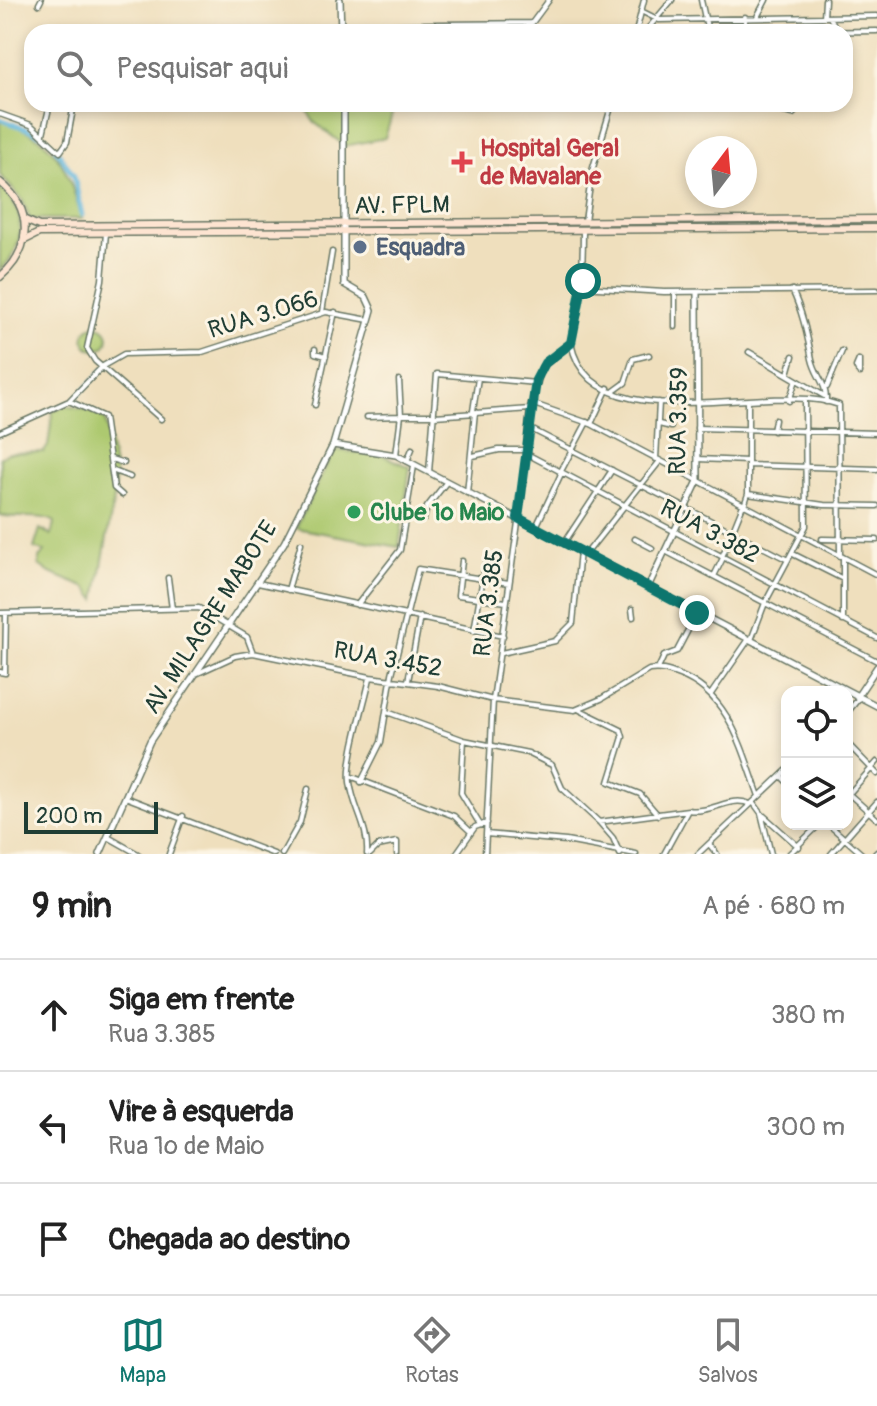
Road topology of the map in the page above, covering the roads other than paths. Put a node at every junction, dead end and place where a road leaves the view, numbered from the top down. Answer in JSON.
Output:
{"nodes":[{"id":1,"x":340,"y":0,"type":"edge"},
{"id":2,"x":549,"y":0,"type":"edge"},
{"id":3,"x":644,"y":0,"type":"edge"},
{"id":4,"x":672,"y":0,"type":"edge"},
{"id":5,"x":701,"y":0,"type":"edge"},
{"id":6,"x":766,"y":0,"type":"edge"},
{"id":7,"x":825,"y":0,"type":"edge"},
{"id":8,"x":641,"y":11,"type":"junction"},
{"id":9,"x":877,"y":16,"type":"edge"},
{"id":10,"x":745,"y":17,"type":"junction"},
{"id":11,"x":757,"y":17,"type":"junction"},
{"id":12,"x":827,"y":17,"type":"junction"},
{"id":13,"x":655,"y":18,"type":"junction"},
{"id":14,"x":707,"y":18,"type":"junction"},
{"id":15,"x":341,"y":24,"type":"edge"},
{"id":16,"x":470,"y":24,"type":"edge"},
{"id":17,"x":638,"y":24,"type":"edge"},
{"id":18,"x":651,"y":24,"type":"edge"},
{"id":19,"x":707,"y":24,"type":"edge"},
{"id":20,"x":745,"y":24,"type":"edge"},
{"id":21,"x":832,"y":24,"type":"edge"},
{"id":22,"x":853,"y":31,"type":"edge"},
{"id":23,"x":877,"y":31,"type":"edge"},
{"id":24,"x":48,"y":112,"type":"edge"},
{"id":25,"x":73,"y":112,"type":"edge"},
{"id":26,"x":344,"y":112,"type":"edge"},
{"id":27,"x":610,"y":112,"type":"edge"},
{"id":28,"x":0,"y":114,"type":"edge"},
{"id":29,"x":43,"y":134,"type":"junction"},
{"id":30,"x":0,"y":182,"type":"edge"},
{"id":31,"x":877,"y":219,"type":"edge"},
{"id":32,"x":25,"y":220,"type":"junction"},
{"id":33,"x":815,"y":220,"type":"junction"},
{"id":34,"x":585,"y":221,"type":"junction"},
{"id":35,"x":613,"y":221,"type":"junction"},
{"id":36,"x":815,"y":228,"type":"junction"},
{"id":37,"x":877,"y":228,"type":"edge"},
{"id":38,"x":342,"y":229,"type":"junction"},
{"id":39,"x":613,"y":230,"type":"junction"},
{"id":40,"x":583,"y":231,"type":"junction"},
{"id":41,"x":106,"y":233,"type":"junction"},
{"id":42,"x":25,"y":240,"type":"junction"},
{"id":43,"x":332,"y":252,"type":"dead end"},
{"id":44,"x":0,"y":277,"type":"edge"},
{"id":45,"x":582,"y":287,"type":"junction"},
{"id":46,"x":792,"y":290,"type":"junction"},
{"id":47,"x":877,"y":290,"type":"edge"},
{"id":48,"x":675,"y":292,"type":"junction"},
{"id":49,"x":697,"y":293,"type":"junction"},
{"id":50,"x":335,"y":312,"type":"junction"},
{"id":51,"x":322,"y":313,"type":"junction"},
{"id":52,"x":369,"y":320,"type":"junction"},
{"id":53,"x":675,"y":327,"type":"dead end"},
{"id":54,"x":571,"y":343,"type":"junction"},
{"id":55,"x":315,"y":349,"type":"dead end"},
{"id":56,"x":842,"y":351,"type":"dead end"},
{"id":57,"x":749,"y":352,"type":"dead end"},
{"id":58,"x":649,"y":355,"type":"dead end"},
{"id":59,"x":326,"y":356,"type":"junction"},
{"id":60,"x":793,"y":356,"type":"dead end"},
{"id":61,"x":103,"y":366,"type":"junction"},
{"id":62,"x":788,"y":374,"type":"junction"},
{"id":63,"x":478,"y":378,"type":"junction"},
{"id":64,"x":399,"y":380,"type":"dead end"},
{"id":65,"x":797,"y":380,"type":"junction"},
{"id":66,"x":536,"y":383,"type":"junction"},
{"id":67,"x":827,"y":387,"type":"junction"},
{"id":68,"x":608,"y":388,"type":"junction"},
{"id":69,"x":614,"y":391,"type":"junction"},
{"id":70,"x":826,"y":399,"type":"junction"},
{"id":71,"x":69,"y":401,"type":"junction"},
{"id":72,"x":748,"y":401,"type":"junction"},
{"id":73,"x":789,"y":401,"type":"junction"},
{"id":74,"x":805,"y":401,"type":"junction"},
{"id":75,"x":659,"y":402,"type":"junction"},
{"id":76,"x":697,"y":402,"type":"junction"},
{"id":77,"x":315,"y":405,"type":"dead end"},
{"id":78,"x":531,"y":406,"type":"junction"},
{"id":79,"x":474,"y":412,"type":"junction"},
{"id":80,"x":435,"y":415,"type":"junction"},
{"id":81,"x":400,"y":416,"type":"junction"},
{"id":82,"x":367,"y":417,"type":"dead end"},
{"id":83,"x":161,"y":419,"type":"dead end"},
{"id":84,"x":775,"y":420,"type":"dead end"},
{"id":85,"x":589,"y":423,"type":"junction"},
{"id":86,"x":659,"y":424,"type":"junction"},
{"id":87,"x":671,"y":427,"type":"dead end"},
{"id":88,"x":529,"y":428,"type":"junction"},
{"id":89,"x":697,"y":428,"type":"junction"},
{"id":90,"x":748,"y":430,"type":"junction"},
{"id":91,"x":773,"y":431,"type":"junction"},
{"id":92,"x":0,"y":432,"type":"edge"},
{"id":93,"x":806,"y":432,"type":"junction"},
{"id":94,"x":839,"y":433,"type":"junction"},
{"id":95,"x":877,"y":433,"type":"edge"},
{"id":96,"x":333,"y":445,"type":"junction"},
{"id":97,"x":412,"y":449,"type":"dead end"},
{"id":98,"x":572,"y":449,"type":"junction"},
{"id":99,"x":527,"y":452,"type":"junction"},
{"id":100,"x":396,"y":455,"type":"junction"},
{"id":101,"x":473,"y":456,"type":"junction"},
{"id":102,"x":111,"y":459,"type":"junction"},
{"id":103,"x":698,"y":459,"type":"junction"},
{"id":104,"x":658,"y":460,"type":"junction"},
{"id":105,"x":407,"y":461,"type":"junction"},
{"id":106,"x":124,"y":463,"type":"dead end"},
{"id":107,"x":748,"y":463,"type":"junction"},
{"id":108,"x":414,"y":466,"type":"junction"},
{"id":109,"x":806,"y":467,"type":"junction"},
{"id":110,"x":840,"y":468,"type":"junction"},
{"id":111,"x":877,"y":469,"type":"edge"},
{"id":112,"x":612,"y":470,"type":"junction"},
{"id":113,"x":114,"y":471,"type":"junction"},
{"id":114,"x":560,"y":474,"type":"junction"},
{"id":115,"x":429,"y":475,"type":"junction"},
{"id":116,"x":130,"y":477,"type":"dead end"},
{"id":117,"x":698,"y":481,"type":"junction"},
{"id":118,"x":445,"y":484,"type":"junction"},
{"id":119,"x":641,"y":485,"type":"junction"},
{"id":120,"x":597,"y":492,"type":"junction"},
{"id":121,"x":466,"y":494,"type":"junction"},
{"id":122,"x":748,"y":494,"type":"junction"},
{"id":123,"x":122,"y":495,"type":"dead end"},
{"id":124,"x":807,"y":503,"type":"junction"},
{"id":125,"x":744,"y":506,"type":"junction"},
{"id":126,"x":840,"y":506,"type":"junction"},
{"id":127,"x":877,"y":506,"type":"edge"},
{"id":128,"x":624,"y":507,"type":"junction"},
{"id":129,"x":687,"y":509,"type":"junction"},
{"id":130,"x":518,"y":518,"type":"junction"},
{"id":131,"x":424,"y":519,"type":"dead end"},
{"id":132,"x":536,"y":527,"type":"junction"},
{"id":133,"x":731,"y":531,"type":"junction"},
{"id":134,"x":676,"y":532,"type":"junction"},
{"id":135,"x":803,"y":536,"type":"junction"},
{"id":136,"x":635,"y":539,"type":"dead end"},
{"id":137,"x":822,"y":539,"type":"dead end"},
{"id":138,"x":841,"y":540,"type":"junction"},
{"id":139,"x":877,"y":540,"type":"edge"},
{"id":140,"x":301,"y":543,"type":"dead end"},
{"id":141,"x":564,"y":543,"type":"junction"},
{"id":142,"x":652,"y":548,"type":"dead end"},
{"id":143,"x":583,"y":552,"type":"junction"},
{"id":144,"x":667,"y":552,"type":"junction"},
{"id":145,"x":793,"y":554,"type":"junction"},
{"id":146,"x":842,"y":556,"type":"junction"},
{"id":147,"x":723,"y":558,"type":"junction"},
{"id":148,"x":788,"y":560,"type":"junction"},
{"id":149,"x":462,"y":561,"type":"dead end"},
{"id":150,"x":485,"y":565,"type":"dead end"},
{"id":151,"x":877,"y":575,"type":"edge"},
{"id":152,"x":714,"y":576,"type":"junction"},
{"id":153,"x":168,"y":578,"type":"dead end"},
{"id":154,"x":460,"y":578,"type":"junction"},
{"id":155,"x":843,"y":579,"type":"junction"},
{"id":156,"x":483,"y":580,"type":"junction"},
{"id":157,"x":258,"y":583,"type":"junction"},
{"id":158,"x":509,"y":583,"type":"junction"},
{"id":159,"x":774,"y":585,"type":"junction"},
{"id":160,"x":648,"y":587,"type":"junction"},
{"id":161,"x":288,"y":590,"type":"junction"},
{"id":162,"x":480,"y":599,"type":"junction"},
{"id":163,"x":506,"y":602,"type":"junction"},
{"id":164,"x":765,"y":603,"type":"junction"},
{"id":165,"x":357,"y":605,"type":"junction"},
{"id":166,"x":172,"y":609,"type":"junction"},
{"id":167,"x":632,"y":609,"type":"dead end"},
{"id":168,"x":3,"y":613,"type":"edge"},
{"id":169,"x":697,"y":613,"type":"junction"},
{"id":170,"x":406,"y":614,"type":"junction"},
{"id":171,"x":420,"y":617,"type":"junction"},
{"id":172,"x":633,"y":617,"type":"dead end"},
{"id":173,"x":843,"y":621,"type":"junction"},
{"id":174,"x":229,"y":626,"type":"junction"},
{"id":175,"x":474,"y":631,"type":"junction"},
{"id":176,"x":503,"y":636,"type":"junction"},
{"id":177,"x":877,"y":638,"type":"edge"},
{"id":178,"x":750,"y":639,"type":"junction"},
{"id":179,"x":253,"y":653,"type":"junction"},
{"id":180,"x":501,"y":653,"type":"junction"},
{"id":181,"x":877,"y":664,"type":"edge"},
{"id":182,"x":658,"y":669,"type":"junction"},
{"id":183,"x":0,"y":672,"type":"edge"},
{"id":184,"x":192,"y":676,"type":"junction"},
{"id":185,"x":370,"y":677,"type":"junction"},
{"id":186,"x":392,"y":680,"type":"junction"},
{"id":187,"x":408,"y":682,"type":"junction"},
{"id":188,"x":711,"y":694,"type":"junction"},
{"id":189,"x":858,"y":697,"type":"junction"},
{"id":190,"x":493,"y":700,"type":"junction"},
{"id":191,"x":853,"y":704,"type":"edge"},
{"id":192,"x":877,"y":706,"type":"edge"},
{"id":193,"x":578,"y":710,"type":"junction"},
{"id":194,"x":387,"y":712,"type":"junction"},
{"id":195,"x":464,"y":740,"type":"junction"},
{"id":196,"x":492,"y":744,"type":"junction"},
{"id":197,"x":853,"y":749,"type":"edge"},
{"id":198,"x":877,"y":762,"type":"edge"},
{"id":199,"x":872,"y":767,"type":"junction"},
{"id":200,"x":877,"y":774,"type":"edge"},
{"id":201,"x":350,"y":776,"type":"junction"},
{"id":202,"x":781,"y":776,"type":"edge"},
{"id":203,"x":361,"y":782,"type":"junction"},
{"id":204,"x":853,"y":788,"type":"edge"},
{"id":205,"x":308,"y":789,"type":"dead end"},
{"id":206,"x":759,"y":796,"type":"junction"},
{"id":207,"x":125,"y":797,"type":"junction"},
{"id":208,"x":853,"y":798,"type":"edge"},
{"id":209,"x":877,"y":802,"type":"edge"},
{"id":210,"x":751,"y":803,"type":"junction"},
{"id":211,"x":688,"y":810,"type":"junction"},
{"id":212,"x":867,"y":810,"type":"junction"},
{"id":213,"x":761,"y":813,"type":"junction"},
{"id":214,"x":658,"y":815,"type":"junction"},
{"id":215,"x":183,"y":816,"type":"junction"},
{"id":216,"x":877,"y":819,"type":"edge"},
{"id":217,"x":599,"y":822,"type":"junction"},
{"id":218,"x":479,"y":823,"type":"junction"},
{"id":219,"x":487,"y":823,"type":"junction"},
{"id":220,"x":815,"y":830,"type":"edge"},
{"id":221,"x":835,"y":830,"type":"edge"},
{"id":222,"x":471,"y":832,"type":"junction"},
{"id":223,"x":486,"y":834,"type":"junction"},
{"id":224,"x":108,"y":837,"type":"junction"},
{"id":225,"x":843,"y":837,"type":"junction"},
{"id":226,"x":709,"y":844,"type":"junction"},
{"id":227,"x":799,"y":847,"type":"junction"},
{"id":228,"x":620,"y":853,"type":"edge"},
{"id":229,"x":100,"y":854,"type":"edge"},
{"id":230,"x":138,"y":854,"type":"edge"},
{"id":231,"x":169,"y":854,"type":"edge"},
{"id":232,"x":274,"y":854,"type":"edge"},
{"id":233,"x":282,"y":854,"type":"edge"},
{"id":234,"x":368,"y":854,"type":"edge"},
{"id":235,"x":397,"y":854,"type":"edge"},
{"id":236,"x":456,"y":854,"type":"edge"},
{"id":237,"x":485,"y":854,"type":"edge"},
{"id":238,"x":636,"y":854,"type":"edge"},
{"id":239,"x":664,"y":854,"type":"edge"},
{"id":240,"x":698,"y":854,"type":"edge"},
{"id":241,"x":717,"y":854,"type":"edge"},
{"id":242,"x":771,"y":854,"type":"edge"},
{"id":243,"x":789,"y":854,"type":"edge"},
{"id":244,"x":831,"y":854,"type":"edge"},
{"id":245,"x":862,"y":854,"type":"edge"}],
"edges":[{"from":1,"to":15,"type":"street"},
{"from":2,"to":16,"type":"street"},
{"from":3,"to":8,"type":"street"},
{"from":4,"to":13,"type":"street"},
{"from":5,"to":14,"type":"street"},
{"from":6,"to":11,"type":"street"},
{"from":7,"to":12,"type":"street"},
{"from":8,"to":13,"type":"street"},
{"from":8,"to":17,"type":"street"},
{"from":9,"to":12,"type":"street"},
{"from":10,"to":11,"type":"street"},
{"from":10,"to":14,"type":"street"},
{"from":10,"to":20,"type":"street"},
{"from":11,"to":12,"type":"street"},
{"from":12,"to":21,"type":"street"},
{"from":13,"to":14,"type":"street"},
{"from":13,"to":18,"type":"street"},
{"from":14,"to":19,"type":"street"},
{"from":22,"to":23,"type":"street"},
{"from":24,"to":29,"type":"street"},
{"from":25,"to":29,"type":"street"},
{"from":26,"to":38,"type":"street"},
{"from":27,"to":34,"type":"street"},
{"from":28,"to":29,"type":"street"},
{"from":30,"to":32,"type":"main road"},
{"from":31,"to":33,"type":"main road","name":"AV. FPLM"},
{"from":32,"to":38,"type":"main road","name":"AV. FPLM"},
{"from":32,"to":42,"type":"main road"},
{"from":33,"to":35,"type":"main road","name":"AV. FPLM"},
{"from":33,"to":36,"type":"main road"},
{"from":34,"to":35,"type":"main road","name":"AV. FPLM"},
{"from":34,"to":38,"type":"main road","name":"AV. FPLM"},
{"from":35,"to":39,"type":"main road"},
{"from":36,"to":37,"type":"main road","name":"AV. FPLM"},
{"from":36,"to":39,"type":"main road","name":"AV. FPLM"},
{"from":38,"to":40,"type":"main road","name":"AV. FPLM"},
{"from":38,"to":41,"type":"main road"},
{"from":38,"to":52,"type":"street"},
{"from":39,"to":40,"type":"main road","name":"AV. FPLM"},
{"from":40,"to":45,"type":"street"},
{"from":41,"to":42,"type":"main road"},
{"from":41,"to":61,"type":"street"},
{"from":42,"to":44,"type":"main road"},
{"from":43,"to":51,"type":"street"},
{"from":45,"to":48,"type":"street"},
{"from":45,"to":54,"type":"street"},
{"from":46,"to":47,"type":"street"},
{"from":46,"to":49,"type":"street"},
{"from":46,"to":67,"type":"street"},
{"from":48,"to":49,"type":"street"},
{"from":48,"to":53,"type":"street"},
{"from":49,"to":76,"type":"street","name":"RUA 3.359"},
{"from":50,"to":51,"type":"street","name":"RUA 3.066"},
{"from":50,"to":52,"type":"street","name":"RUA 3.066"},
{"from":50,"to":59,"type":"street"},
{"from":51,"to":61,"type":"street","name":"RUA 3.066"},
{"from":52,"to":96,"type":"street","name":"AV. MILAGRE MABOTE"},
{"from":54,"to":66,"type":"street","name":"RUA 3.385"},
{"from":54,"to":68,"type":"street"},
{"from":55,"to":59,"type":"street"},
{"from":56,"to":67,"type":"street"},
{"from":57,"to":62,"type":"street"},
{"from":58,"to":69,"type":"street"},
{"from":59,"to":77,"type":"street"},
{"from":60,"to":62,"type":"street"},
{"from":61,"to":71,"type":"street","name":"RUA 3.066"},
{"from":61,"to":83,"type":"street"},
{"from":62,"to":65,"type":"street"},
{"from":63,"to":66,"type":"street"},
{"from":63,"to":79,"type":"street"},
{"from":63,"to":80,"type":"street"},
{"from":64,"to":81,"type":"street"},
{"from":65,"to":70,"type":"street"},
{"from":65,"to":73,"type":"street"},
{"from":66,"to":78,"type":"street","name":"RUA 3.385"},
{"from":67,"to":70,"type":"street"},
{"from":68,"to":69,"type":"street"},
{"from":68,"to":85,"type":"street"},
{"from":69,"to":75,"type":"street"},
{"from":70,"to":74,"type":"street"},
{"from":70,"to":94,"type":"street"},
{"from":71,"to":92,"type":"street","name":"RUA 3.066"},
{"from":71,"to":102,"type":"street"},
{"from":72,"to":73,"type":"street"},
{"from":72,"to":76,"type":"street"},
{"from":72,"to":90,"type":"street"},
{"from":73,"to":74,"type":"street"},
{"from":74,"to":93,"type":"street"},
{"from":75,"to":76,"type":"street"},
{"from":75,"to":86,"type":"street"},
{"from":76,"to":89,"type":"street","name":"RUA 3.359"},
{"from":78,"to":79,"type":"street"},
{"from":78,"to":85,"type":"street"},
{"from":78,"to":88,"type":"street","name":"RUA 3.385"},
{"from":79,"to":80,"type":"street"},
{"from":79,"to":101,"type":"street"},
{"from":80,"to":81,"type":"street"},
{"from":80,"to":115,"type":"street"},
{"from":81,"to":82,"type":"street"},
{"from":81,"to":100,"type":"street"},
{"from":84,"to":91,"type":"street"},
{"from":85,"to":98,"type":"street"},
{"from":85,"to":104,"type":"street"},
{"from":86,"to":87,"type":"street"},
{"from":86,"to":104,"type":"street"},
{"from":88,"to":98,"type":"street"},
{"from":88,"to":99,"type":"street","name":"RUA 3.385"},
{"from":89,"to":90,"type":"street"},
{"from":89,"to":103,"type":"street","name":"RUA 3.359"},
{"from":90,"to":91,"type":"street"},
{"from":90,"to":107,"type":"street"},
{"from":91,"to":93,"type":"street"},
{"from":93,"to":94,"type":"street"},
{"from":93,"to":109,"type":"street"},
{"from":94,"to":95,"type":"street"},
{"from":94,"to":110,"type":"street"},
{"from":96,"to":100,"type":"street"},
{"from":96,"to":157,"type":"street","name":"AV. MILAGRE MABOTE"},
{"from":97,"to":105,"type":"street"},
{"from":98,"to":112,"type":"street"},
{"from":98,"to":114,"type":"street"},
{"from":99,"to":101,"type":"street"},
{"from":99,"to":114,"type":"street","name":"RUA 3.382"},
{"from":99,"to":130,"type":"street","name":"RUA 3.385"},
{"from":100,"to":105,"type":"street"},
{"from":101,"to":121,"type":"street"},
{"from":102,"to":106,"type":"street"},
{"from":102,"to":113,"type":"street"},
{"from":103,"to":107,"type":"street"},
{"from":103,"to":117,"type":"street","name":"RUA 3.359"},
{"from":104,"to":117,"type":"street"},
{"from":104,"to":119,"type":"street"},
{"from":105,"to":108,"type":"street"},
{"from":107,"to":109,"type":"street"},
{"from":107,"to":122,"type":"street"},
{"from":108,"to":115,"type":"street"},
{"from":108,"to":165,"type":"street"},
{"from":109,"to":110,"type":"street"},
{"from":109,"to":124,"type":"street"},
{"from":110,"to":111,"type":"street"},
{"from":110,"to":126,"type":"street"},
{"from":112,"to":119,"type":"street"},
{"from":112,"to":120,"type":"street"},
{"from":113,"to":116,"type":"street"},
{"from":113,"to":123,"type":"street"},
{"from":114,"to":120,"type":"street","name":"RUA 3.382"},
{"from":114,"to":132,"type":"street"},
{"from":115,"to":118,"type":"street"},
{"from":117,"to":125,"type":"street"},
{"from":117,"to":129,"type":"street","name":"RUA 3.359"},
{"from":118,"to":121,"type":"street"},
{"from":118,"to":131,"type":"street"},
{"from":119,"to":128,"type":"street"},
{"from":119,"to":129,"type":"street"},
{"from":120,"to":128,"type":"street","name":"RUA 3.382"},
{"from":120,"to":141,"type":"street"},
{"from":121,"to":130,"type":"street"},
{"from":122,"to":124,"type":"street"},
{"from":122,"to":125,"type":"street"},
{"from":124,"to":126,"type":"street"},
{"from":124,"to":135,"type":"street"},
{"from":125,"to":133,"type":"street"},
{"from":125,"to":135,"type":"street"},
{"from":126,"to":127,"type":"street"},
{"from":126,"to":138,"type":"street"},
{"from":128,"to":134,"type":"street","name":"RUA 3.382"},
{"from":128,"to":143,"type":"street"},
{"from":129,"to":133,"type":"street"},
{"from":129,"to":134,"type":"street","name":"RUA 3.359"},
{"from":130,"to":132,"type":"street"},
{"from":130,"to":158,"type":"street","name":"RUA 3.385"},
{"from":132,"to":141,"type":"street"},
{"from":133,"to":147,"type":"street"},
{"from":133,"to":148,"type":"street"},
{"from":134,"to":144,"type":"street","name":"RUA 3.359"},
{"from":134,"to":147,"type":"street","name":"RUA 3.382"},
{"from":135,"to":145,"type":"street"},
{"from":135,"to":146,"type":"street"},
{"from":136,"to":142,"type":"street"},
{"from":137,"to":138,"type":"street"},
{"from":138,"to":139,"type":"street"},
{"from":138,"to":146,"type":"street"},
{"from":140,"to":161,"type":"street"},
{"from":141,"to":143,"type":"street"},
{"from":143,"to":160,"type":"street"},
{"from":143,"to":180,"type":"street"},
{"from":144,"to":152,"type":"street"},
{"from":144,"to":160,"type":"street","name":"RUA 3.359"},
{"from":145,"to":148,"type":"street"},
{"from":145,"to":155,"type":"street"},
{"from":146,"to":151,"type":"street"},
{"from":146,"to":155,"type":"street"},
{"from":147,"to":152,"type":"street"},
{"from":147,"to":159,"type":"street","name":"RUA 3.382"},
{"from":148,"to":159,"type":"street"},
{"from":149,"to":154,"type":"street"},
{"from":150,"to":156,"type":"street"},
{"from":152,"to":164,"type":"street"},
{"from":153,"to":166,"type":"street"},
{"from":154,"to":156,"type":"street"},
{"from":154,"to":162,"type":"street"},
{"from":154,"to":170,"type":"street"},
{"from":155,"to":173,"type":"street"},
{"from":156,"to":158,"type":"street"},
{"from":156,"to":162,"type":"street"},
{"from":157,"to":161,"type":"street"},
{"from":157,"to":174,"type":"street","name":"AV. MILAGRE MABOTE"},
{"from":158,"to":163,"type":"street","name":"RUA 3.385"},
{"from":159,"to":164,"type":"street"},
{"from":159,"to":173,"type":"street","name":"RUA 3.382"},
{"from":160,"to":169,"type":"street"},
{"from":161,"to":165,"type":"street"},
{"from":162,"to":163,"type":"street"},
{"from":162,"to":175,"type":"street"},
{"from":163,"to":176,"type":"street","name":"RUA 3.385"},
{"from":164,"to":178,"type":"street"},
{"from":164,"to":181,"type":"street"},
{"from":165,"to":170,"type":"street"},
{"from":166,"to":168,"type":"street"},
{"from":166,"to":174,"type":"street"},
{"from":167,"to":172,"type":"street"},
{"from":168,"to":183,"type":"street"},
{"from":169,"to":178,"type":"street"},
{"from":169,"to":182,"type":"street"},
{"from":170,"to":171,"type":"street"},
{"from":170,"to":186,"type":"street"},
{"from":171,"to":175,"type":"street"},
{"from":171,"to":187,"type":"street"},
{"from":173,"to":177,"type":"street","name":"RUA 3.382"},
{"from":174,"to":179,"type":"street"},
{"from":174,"to":184,"type":"street","name":"AV. MILAGRE MABOTE"},
{"from":175,"to":176,"type":"street"},
{"from":176,"to":180,"type":"street","name":"RUA 3.385"},
{"from":178,"to":188,"type":"street"},
{"from":178,"to":189,"type":"street"},
{"from":179,"to":184,"type":"street"},
{"from":179,"to":185,"type":"street","name":"RUA 3.452"},
{"from":180,"to":190,"type":"street","name":"RUA 3.385"},
{"from":181,"to":189,"type":"street"},
{"from":182,"to":188,"type":"street"},
{"from":182,"to":193,"type":"street"},
{"from":184,"to":207,"type":"street","name":"AV. MILAGRE MABOTE"},
{"from":185,"to":186,"type":"street","name":"RUA 3.452"},
{"from":185,"to":201,"type":"street"},
{"from":186,"to":187,"type":"street","name":"RUA 3.452"},
{"from":186,"to":194,"type":"street"},
{"from":187,"to":190,"type":"street","name":"RUA 3.452"},
{"from":188,"to":206,"type":"street"},
{"from":189,"to":191,"type":"street"},
{"from":189,"to":192,"type":"street"},
{"from":190,"to":193,"type":"street","name":"RUA 3.452"},
{"from":190,"to":196,"type":"street","name":"RUA 3.385"},
{"from":193,"to":214,"type":"street","name":"RUA 3.452"},
{"from":194,"to":195,"type":"street"},
{"from":194,"to":203,"type":"street"},
{"from":195,"to":196,"type":"street"},
{"from":195,"to":218,"type":"street"},
{"from":196,"to":217,"type":"street"},
{"from":196,"to":219,"type":"street","name":"RUA 3.385"},
{"from":197,"to":199,"type":"street"},
{"from":198,"to":199,"type":"street"},
{"from":199,"to":200,"type":"street"},
{"from":199,"to":204,"type":"street"},
{"from":201,"to":203,"type":"street"},
{"from":201,"to":234,"type":"street"},
{"from":202,"to":206,"type":"street"},
{"from":203,"to":222,"type":"street"},
{"from":205,"to":233,"type":"street"},
{"from":206,"to":210,"type":"street"},
{"from":207,"to":215,"type":"street"},
{"from":207,"to":224,"type":"street","name":"AV. MILAGRE MABOTE"},
{"from":208,"to":212,"type":"street"},
{"from":209,"to":212,"type":"street"},
{"from":210,"to":211,"type":"street"},
{"from":210,"to":213,"type":"street"},
{"from":210,"to":226,"type":"street"},
{"from":211,"to":214,"type":"street"},
{"from":211,"to":239,"type":"street"},
{"from":212,"to":216,"type":"street"},
{"from":212,"to":225,"type":"street"},
{"from":213,"to":227,"type":"street"},
{"from":213,"to":242,"type":"street"},
{"from":214,"to":217,"type":"street"},
{"from":215,"to":231,"type":"street"},
{"from":215,"to":232,"type":"street"},
{"from":217,"to":228,"type":"street"},
{"from":218,"to":219,"type":"street"},
{"from":218,"to":222,"type":"street"},
{"from":219,"to":223,"type":"street","name":"RUA 3.385"},
{"from":220,"to":227,"type":"street"},
{"from":221,"to":225,"type":"street"},
{"from":222,"to":236,"type":"street"},
{"from":223,"to":228,"type":"street"},
{"from":223,"to":237,"type":"street","name":"RUA 3.385"},
{"from":224,"to":229,"type":"street","name":"AV. MILAGRE MABOTE"},
{"from":224,"to":230,"type":"street"},
{"from":225,"to":244,"type":"street"},
{"from":225,"to":245,"type":"street"},
{"from":226,"to":240,"type":"street"},
{"from":226,"to":241,"type":"street"},
{"from":227,"to":243,"type":"street"},
{"from":228,"to":238,"type":"street"},
{"from":234,"to":235,"type":"street"}]}
